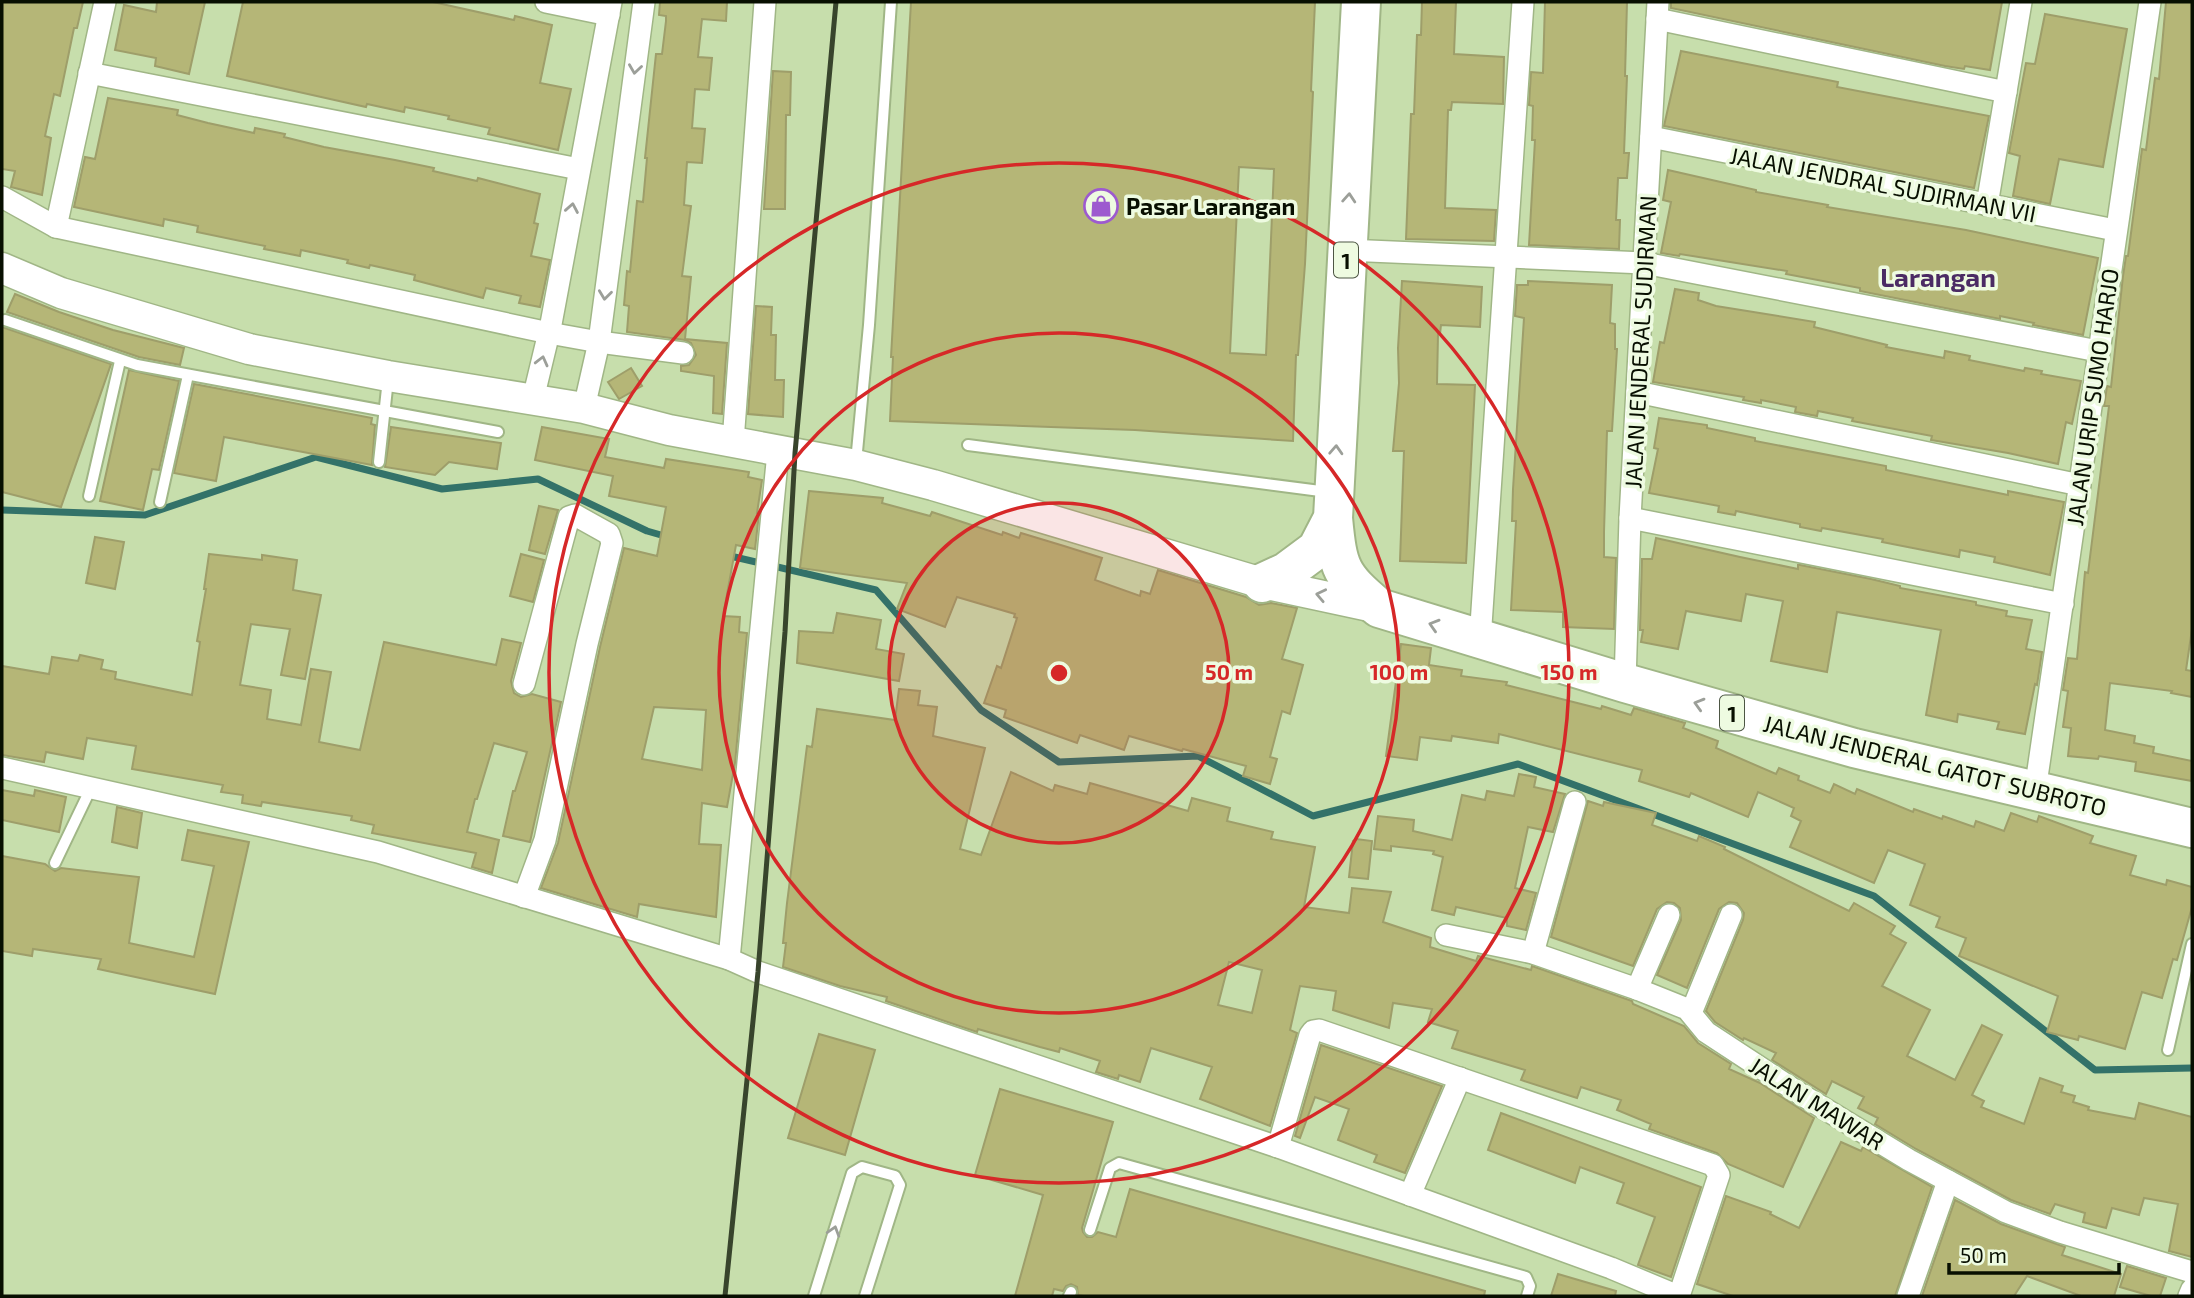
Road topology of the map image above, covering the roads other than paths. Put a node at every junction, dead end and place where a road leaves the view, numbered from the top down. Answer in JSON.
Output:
{"nodes":[{"id":1,"x":106,"y":2,"type":"edge"},
{"id":2,"x":546,"y":2,"type":"edge"},
{"id":3,"x":644,"y":2,"type":"edge"},
{"id":4,"x":765,"y":2,"type":"edge"},
{"id":5,"x":891,"y":2,"type":"edge"},
{"id":6,"x":1362,"y":2,"type":"edge"},
{"id":7,"x":1524,"y":2,"type":"edge"},
{"id":8,"x":2021,"y":2,"type":"edge"},
{"id":9,"x":2143,"y":3,"type":"edge"},
{"id":10,"x":610,"y":8,"type":"edge"},
{"id":11,"x":1657,"y":11,"type":"edge"},
{"id":12,"x":89,"y":73,"type":"junction"},
{"id":13,"x":2006,"y":92,"type":"junction"},
{"id":14,"x":590,"y":111,"type":"junction"},
{"id":15,"x":628,"y":119,"type":"junction"},
{"id":16,"x":1651,"y":137,"type":"junction"},
{"id":17,"x":579,"y":169,"type":"junction"},
{"id":18,"x":2,"y":197,"type":"edge"},
{"id":19,"x":1987,"y":205,"type":"junction"},
{"id":20,"x":56,"y":227,"type":"junction"},
{"id":21,"x":2115,"y":230,"type":"junction"},
{"id":22,"x":1346,"y":250,"type":"junction"},
{"id":23,"x":1507,"y":258,"type":"junction"},
{"id":24,"x":1644,"y":263,"type":"junction"},
{"id":25,"x":2,"y":268,"type":"edge"},
{"id":26,"x":5,"y":320,"type":"dead end"},
{"id":27,"x":549,"y":333,"type":"junction"},
{"id":28,"x":599,"y":342,"type":"junction"},
{"id":29,"x":2098,"y":351,"type":"junction"},
{"id":30,"x":682,"y":353,"type":"dead end"},
{"id":31,"x":120,"y":361,"type":"junction"},
{"id":32,"x":188,"y":375,"type":"junction"},
{"id":33,"x":388,"y":376,"type":"junction"},
{"id":34,"x":1637,"y":392,"type":"junction"},
{"id":35,"x":533,"y":399,"type":"junction"},
{"id":36,"x":584,"y":408,"type":"junction"},
{"id":37,"x":384,"y":411,"type":"junction"},
{"id":38,"x":498,"y":432,"type":"dead end"},
{"id":39,"x":733,"y":442,"type":"junction"},
{"id":40,"x":968,"y":445,"type":"dead end"},
{"id":41,"x":778,"y":452,"type":"junction"},
{"id":42,"x":379,"y":462,"type":"dead end"},
{"id":43,"x":856,"y":465,"type":"junction"},
{"id":44,"x":2080,"y":485,"type":"junction"},
{"id":45,"x":89,"y":496,"type":"dead end"},
{"id":46,"x":160,"y":502,"type":"dead end"},
{"id":47,"x":1334,"y":505,"type":"junction"},
{"id":48,"x":1630,"y":517,"type":"junction"},
{"id":49,"x":1262,"y":583,"type":"junction"},
{"id":50,"x":2063,"y":604,"type":"junction"},
{"id":51,"x":1379,"y":608,"type":"junction"},
{"id":52,"x":1480,"y":640,"type":"junction"},
{"id":53,"x":1625,"y":683,"type":"junction"},
{"id":54,"x":524,"y":684,"type":"dead end"},
{"id":55,"x":2,"y":768,"type":"edge"},
{"id":56,"x":90,"y":788,"type":"junction"},
{"id":57,"x":2035,"y":791,"type":"junction"},
{"id":58,"x":1574,"y":802,"type":"dead end"},
{"id":59,"x":2192,"y":828,"type":"edge"},
{"id":60,"x":55,"y":863,"type":"dead end"},
{"id":61,"x":524,"y":897,"type":"junction"},
{"id":62,"x":1670,"y":915,"type":"dead end"},
{"id":63,"x":1731,"y":915,"type":"dead end"},
{"id":64,"x":1446,"y":935,"type":"dead end"},
{"id":65,"x":2192,"y":944,"type":"edge"},
{"id":66,"x":1532,"y":953,"type":"junction"},
{"id":67,"x":729,"y":958,"type":"junction"},
{"id":68,"x":1637,"y":989,"type":"junction"},
{"id":69,"x":1691,"y":1013,"type":"junction"},
{"id":70,"x":2168,"y":1050,"type":"dead end"},
{"id":71,"x":1460,"y":1078,"type":"junction"},
{"id":72,"x":1278,"y":1147,"type":"junction"},
{"id":73,"x":1948,"y":1181,"type":"junction"},
{"id":74,"x":1410,"y":1195,"type":"junction"},
{"id":75,"x":1090,"y":1230,"type":"dead end"},
{"id":76,"x":2192,"y":1272,"type":"edge"},
{"id":77,"x":2192,"y":1289,"type":"edge"},
{"id":78,"x":814,"y":1296,"type":"edge"},
{"id":79,"x":865,"y":1296,"type":"edge"},
{"id":80,"x":1527,"y":1296,"type":"edge"},
{"id":81,"x":1679,"y":1296,"type":"edge"},
{"id":82,"x":1908,"y":1296,"type":"edge"},
{"id":83,"x":2189,"y":1296,"type":"edge"}],
"edges":[{"from":1,"to":12,"type":"street"},
{"from":2,"to":10,"type":"street"},
{"from":3,"to":15,"type":"street","one_way":true},
{"from":4,"to":39,"type":"street"},
{"from":5,"to":43,"type":"lane"},
{"from":22,"to":6,"type":"highway","number":"1","one_way":true},
{"from":7,"to":23,"type":"street"},
{"from":8,"to":13,"type":"street"},
{"from":9,"to":21,"type":"street","name":"JALAN URIP SUMO HARJO"},
{"from":10,"to":14,"type":"street"},
{"from":11,"to":13,"type":"street"},
{"from":11,"to":16,"type":"street","name":"JALAN JENDERAL SUDIRMAN"},
{"from":12,"to":17,"type":"street"},
{"from":12,"to":20,"type":"street"},
{"from":13,"to":19,"type":"street"},
{"from":14,"to":15,"type":"street"},
{"from":14,"to":17,"type":"street"},
{"from":15,"to":28,"type":"street","one_way":true},
{"from":16,"to":19,"type":"street","name":"JALAN JENDRAL SUDIRMAN VII"},
{"from":16,"to":24,"type":"street","name":"JALAN JENDERAL SUDIRMAN"},
{"from":27,"to":17,"type":"street","one_way":true},
{"from":18,"to":20,"type":"street"},
{"from":19,"to":21,"type":"street","name":"JALAN JENDRAL SUDIRMAN VII"},
{"from":20,"to":27,"type":"street"},
{"from":21,"to":29,"type":"street","name":"JALAN URIP SUMO HARJO"},
{"from":22,"to":23,"type":"street"},
{"from":47,"to":22,"type":"highway","number":"1","one_way":true},
{"from":23,"to":24,"type":"street"},
{"from":23,"to":52,"type":"street"},
{"from":24,"to":29,"type":"street"},
{"from":24,"to":34,"type":"street","name":"JALAN JENDERAL SUDIRMAN"},
{"from":25,"to":33,"type":"main road"},
{"from":26,"to":31,"type":"lane"},
{"from":27,"to":28,"type":"street"},
{"from":35,"to":27,"type":"street","one_way":true},
{"from":28,"to":30,"type":"street"},
{"from":28,"to":36,"type":"street"},
{"from":29,"to":44,"type":"street","name":"JALAN URIP SUMO HARJO"},
{"from":31,"to":32,"type":"lane"},
{"from":31,"to":45,"type":"lane"},
{"from":32,"to":37,"type":"lane"},
{"from":32,"to":46,"type":"lane"},
{"from":33,"to":35,"type":"main road"},
{"from":33,"to":37,"type":"lane"},
{"from":34,"to":44,"type":"street"},
{"from":34,"to":48,"type":"street","name":"JALAN JENDERAL SUDIRMAN"},
{"from":35,"to":36,"type":"main road"},
{"from":36,"to":39,"type":"main road"},
{"from":37,"to":38,"type":"lane"},
{"from":37,"to":42,"type":"lane"},
{"from":39,"to":41,"type":"main road"},
{"from":40,"to":47,"type":"lane"},
{"from":41,"to":43,"type":"main road"},
{"from":41,"to":67,"type":"street"},
{"from":43,"to":49,"type":"main road"},
{"from":44,"to":50,"type":"street","name":"JALAN URIP SUMO HARJO"},
{"from":47,"to":49,"type":"highway"},
{"from":47,"to":51,"type":"highway","name":"JALAN JENDERAL GATOT SUBROTO","number":"1"},
{"from":48,"to":50,"type":"street"},
{"from":48,"to":53,"type":"street","name":"JALAN JENDERAL SUDIRMAN"},
{"from":51,"to":49,"type":"main road","one_way":true},
{"from":50,"to":57,"type":"street","name":"JALAN URIP SUMO HARJO"},
{"from":52,"to":51,"type":"highway","name":"JALAN JENDERAL GATOT SUBROTO","number":"1","one_way":true},
{"from":52,"to":53,"type":"highway","name":"JALAN JENDERAL GATOT SUBROTO","number":"1"},
{"from":57,"to":53,"type":"highway","name":"JALAN JENDERAL GATOT SUBROTO","number":"1","one_way":true},
{"from":54,"to":61,"type":"street"},
{"from":55,"to":56,"type":"street"},
{"from":56,"to":60,"type":"lane"},
{"from":56,"to":61,"type":"street"},
{"from":57,"to":59,"type":"highway","name":"JALAN JENDERAL GATOT SUBROTO","number":"1"},
{"from":58,"to":66,"type":"street"},
{"from":61,"to":67,"type":"street"},
{"from":62,"to":68,"type":"street"},
{"from":63,"to":69,"type":"street"},
{"from":64,"to":66,"type":"street","name":"JALAN MAWAR"},
{"from":65,"to":70,"type":"lane"},
{"from":66,"to":68,"type":"street","name":"JALAN MAWAR"},
{"from":67,"to":72,"type":"street"},
{"from":68,"to":69,"type":"street","name":"JALAN MAWAR"},
{"from":69,"to":73,"type":"street","name":"JALAN MAWAR"},
{"from":71,"to":72,"type":"street"},
{"from":71,"to":74,"type":"street"},
{"from":71,"to":81,"type":"street"},
{"from":72,"to":74,"type":"street"},
{"from":73,"to":76,"type":"street","name":"JALAN MAWAR"},
{"from":73,"to":82,"type":"street"},
{"from":74,"to":81,"type":"street"},
{"from":75,"to":80,"type":"lane"},
{"from":77,"to":83,"type":"street"},
{"from":78,"to":79,"type":"lane","one_way":true}]}
